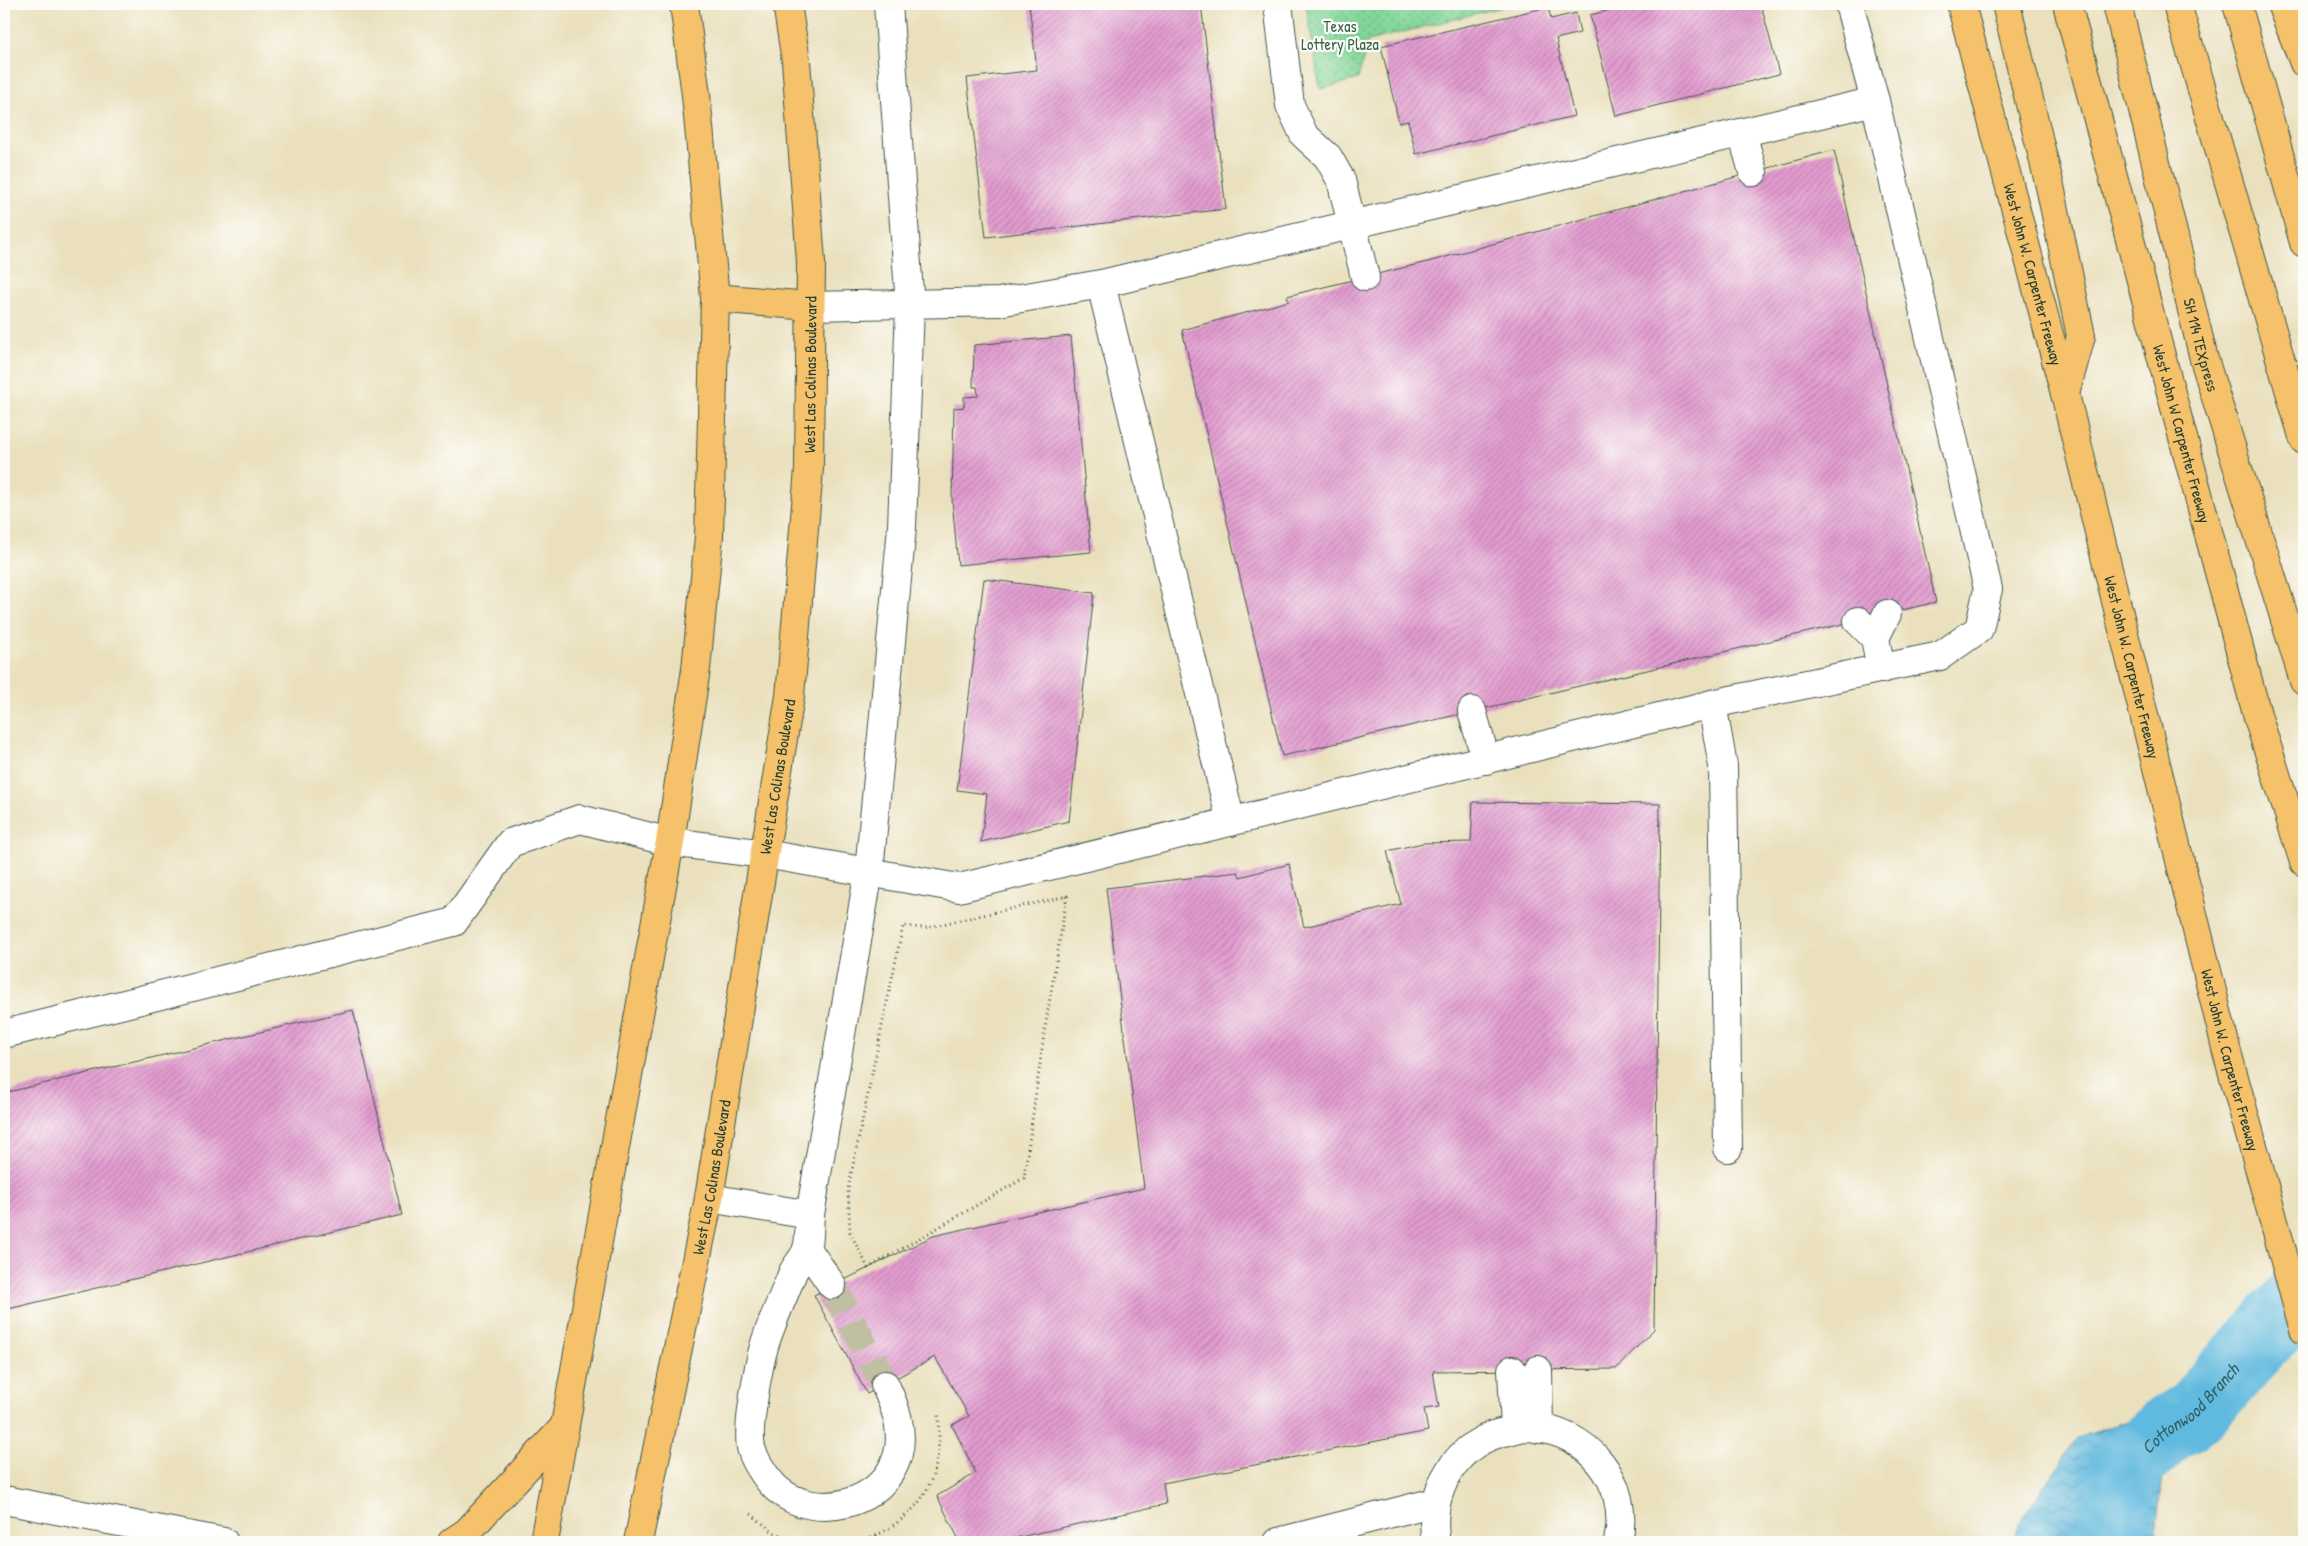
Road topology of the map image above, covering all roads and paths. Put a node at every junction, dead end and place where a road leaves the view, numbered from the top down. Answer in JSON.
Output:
{"nodes":[{"id":1,"x":684,"y":4,"type":"edge"},
{"id":2,"x":787,"y":4,"type":"edge"},
{"id":3,"x":888,"y":4,"type":"edge"},
{"id":4,"x":1278,"y":4,"type":"edge"},
{"id":5,"x":1849,"y":4,"type":"edge"},
{"id":6,"x":1961,"y":4,"type":"edge"},
{"id":7,"x":2006,"y":4,"type":"edge"},
{"id":8,"x":2067,"y":4,"type":"edge"},
{"id":9,"x":2117,"y":4,"type":"edge"},
{"id":10,"x":2177,"y":4,"type":"edge"},
{"id":11,"x":2236,"y":4,"type":"edge"},
{"id":12,"x":2281,"y":4,"type":"edge"},
{"id":13,"x":2304,"y":63,"type":"edge"},
{"id":14,"x":1875,"y":101,"type":"junction"},
{"id":15,"x":1742,"y":133,"type":"junction"},
{"id":16,"x":1753,"y":172,"type":"dead end"},
{"id":17,"x":1352,"y":226,"type":"junction"},
{"id":18,"x":2304,"y":243,"type":"edge"},
{"id":19,"x":1365,"y":277,"type":"dead end"},
{"id":20,"x":1101,"y":284,"type":"junction"},
{"id":21,"x":715,"y":298,"type":"junction"},
{"id":22,"x":810,"y":306,"type":"junction"},
{"id":23,"x":910,"y":306,"type":"junction"},
{"id":24,"x":2065,"y":394,"type":"junction"},
{"id":25,"x":2304,"y":440,"type":"edge"},
{"id":26,"x":1887,"y":614,"type":"dead end"},
{"id":27,"x":1881,"y":669,"type":"junction"},
{"id":28,"x":2304,"y":681,"type":"edge"},
{"id":29,"x":1712,"y":704,"type":"junction"},
{"id":30,"x":1472,"y":711,"type":"dead end"},
{"id":31,"x":1486,"y":760,"type":"junction"},
{"id":32,"x":1231,"y":822,"type":"junction"},
{"id":33,"x":670,"y":842,"type":"junction"},
{"id":34,"x":765,"y":854,"type":"junction"},
{"id":35,"x":2304,"y":862,"type":"edge"},
{"id":36,"x":869,"y":871,"type":"junction"},
{"id":37,"x":1067,"y":896,"type":"joint"},
{"id":38,"x":4,"y":1034,"type":"edge"},
{"id":39,"x":1728,"y":1148,"type":"dead end"},
{"id":40,"x":708,"y":1198,"type":"junction"},
{"id":41,"x":810,"y":1215,"type":"junction"},
{"id":42,"x":807,"y":1249,"type":"junction"},
{"id":43,"x":832,"y":1285,"type":"tunnel mouth"},
{"id":44,"x":2304,"y":1330,"type":"edge"},
{"id":45,"x":1525,"y":1370,"type":"dead end"},
{"id":46,"x":885,"y":1385,"type":"tunnel mouth"},
{"id":47,"x":565,"y":1426,"type":"junction"},
{"id":48,"x":1527,"y":1429,"type":"junction"},
{"id":49,"x":4,"y":1500,"type":"edge"},
{"id":50,"x":1435,"y":1502,"type":"junction"},
{"id":51,"x":876,"y":1536,"type":"dead end"},
{"id":52,"x":224,"y":1542,"type":"edge"},
{"id":53,"x":452,"y":1542,"type":"edge"},
{"id":54,"x":544,"y":1542,"type":"edge"},
{"id":55,"x":638,"y":1542,"type":"edge"},
{"id":56,"x":879,"y":1542,"type":"edge"},
{"id":57,"x":1278,"y":1542,"type":"edge"},
{"id":58,"x":1436,"y":1542,"type":"edge"},
{"id":59,"x":1618,"y":1542,"type":"edge"}],
"edges":[{"from":1,"to":21,"type":"main road"},
{"from":2,"to":22,"type":"main road","name":"West Las Colinas Boulevard"},
{"from":3,"to":23,"type":"street"},
{"from":4,"to":17,"type":"street"},
{"from":5,"to":14,"type":"street"},
{"from":6,"to":24,"type":"main road","name":"West John W. Carpenter Freeway"},
{"from":7,"to":24,"type":"main road"},
{"from":8,"to":35,"type":"main road","name":"West John W Carpenter Freeway"},
{"from":9,"to":28,"type":"main road","name":"SH 114 TEXpress"},
{"from":10,"to":25,"type":"main road"},
{"from":11,"to":18,"type":"main road"},
{"from":12,"to":13,"type":"main road"},
{"from":14,"to":15,"type":"street"},
{"from":14,"to":27,"type":"street"},
{"from":15,"to":16,"type":"street"},
{"from":15,"to":17,"type":"street"},
{"from":17,"to":19,"type":"street"},
{"from":17,"to":20,"type":"street"},
{"from":20,"to":23,"type":"street"},
{"from":20,"to":32,"type":"street"},
{"from":21,"to":22,"type":"main road"},
{"from":21,"to":33,"type":"main road"},
{"from":22,"to":23,"type":"street"},
{"from":22,"to":34,"type":"main road","name":"West Las Colinas Boulevard"},
{"from":23,"to":36,"type":"street"},
{"from":24,"to":44,"type":"main road","name":"West John W. Carpenter Freeway"},
{"from":26,"to":27,"type":"street"},
{"from":27,"to":29,"type":"street"},
{"from":29,"to":31,"type":"street"},
{"from":29,"to":39,"type":"street"},
{"from":30,"to":31,"type":"street"},
{"from":31,"to":32,"type":"street"},
{"from":32,"to":36,"type":"street"},
{"from":33,"to":34,"type":"street"},
{"from":33,"to":38,"type":"street"},
{"from":33,"to":47,"type":"main road"},
{"from":34,"to":36,"type":"street"},
{"from":34,"to":40,"type":"main road","name":"West Las Colinas Boulevard"},
{"from":36,"to":41,"type":"street"},
{"from":37,"to":37,"type":"path"},
{"from":40,"to":41,"type":"street"},
{"from":40,"to":55,"type":"main road","name":"West Las Colinas Boulevard"},
{"from":41,"to":42,"type":"street"},
{"from":42,"to":43,"type":"street"},
{"from":42,"to":46,"type":"street"},
{"from":45,"to":48,"type":"street"},
{"from":47,"to":53,"type":"main road"},
{"from":47,"to":54,"type":"main road"},
{"from":48,"to":50,"type":"street"},
{"from":48,"to":59,"type":"street"},
{"from":49,"to":52,"type":"street"},
{"from":50,"to":57,"type":"street"},
{"from":50,"to":58,"type":"street"},
{"from":51,"to":56,"type":"path"}]}
